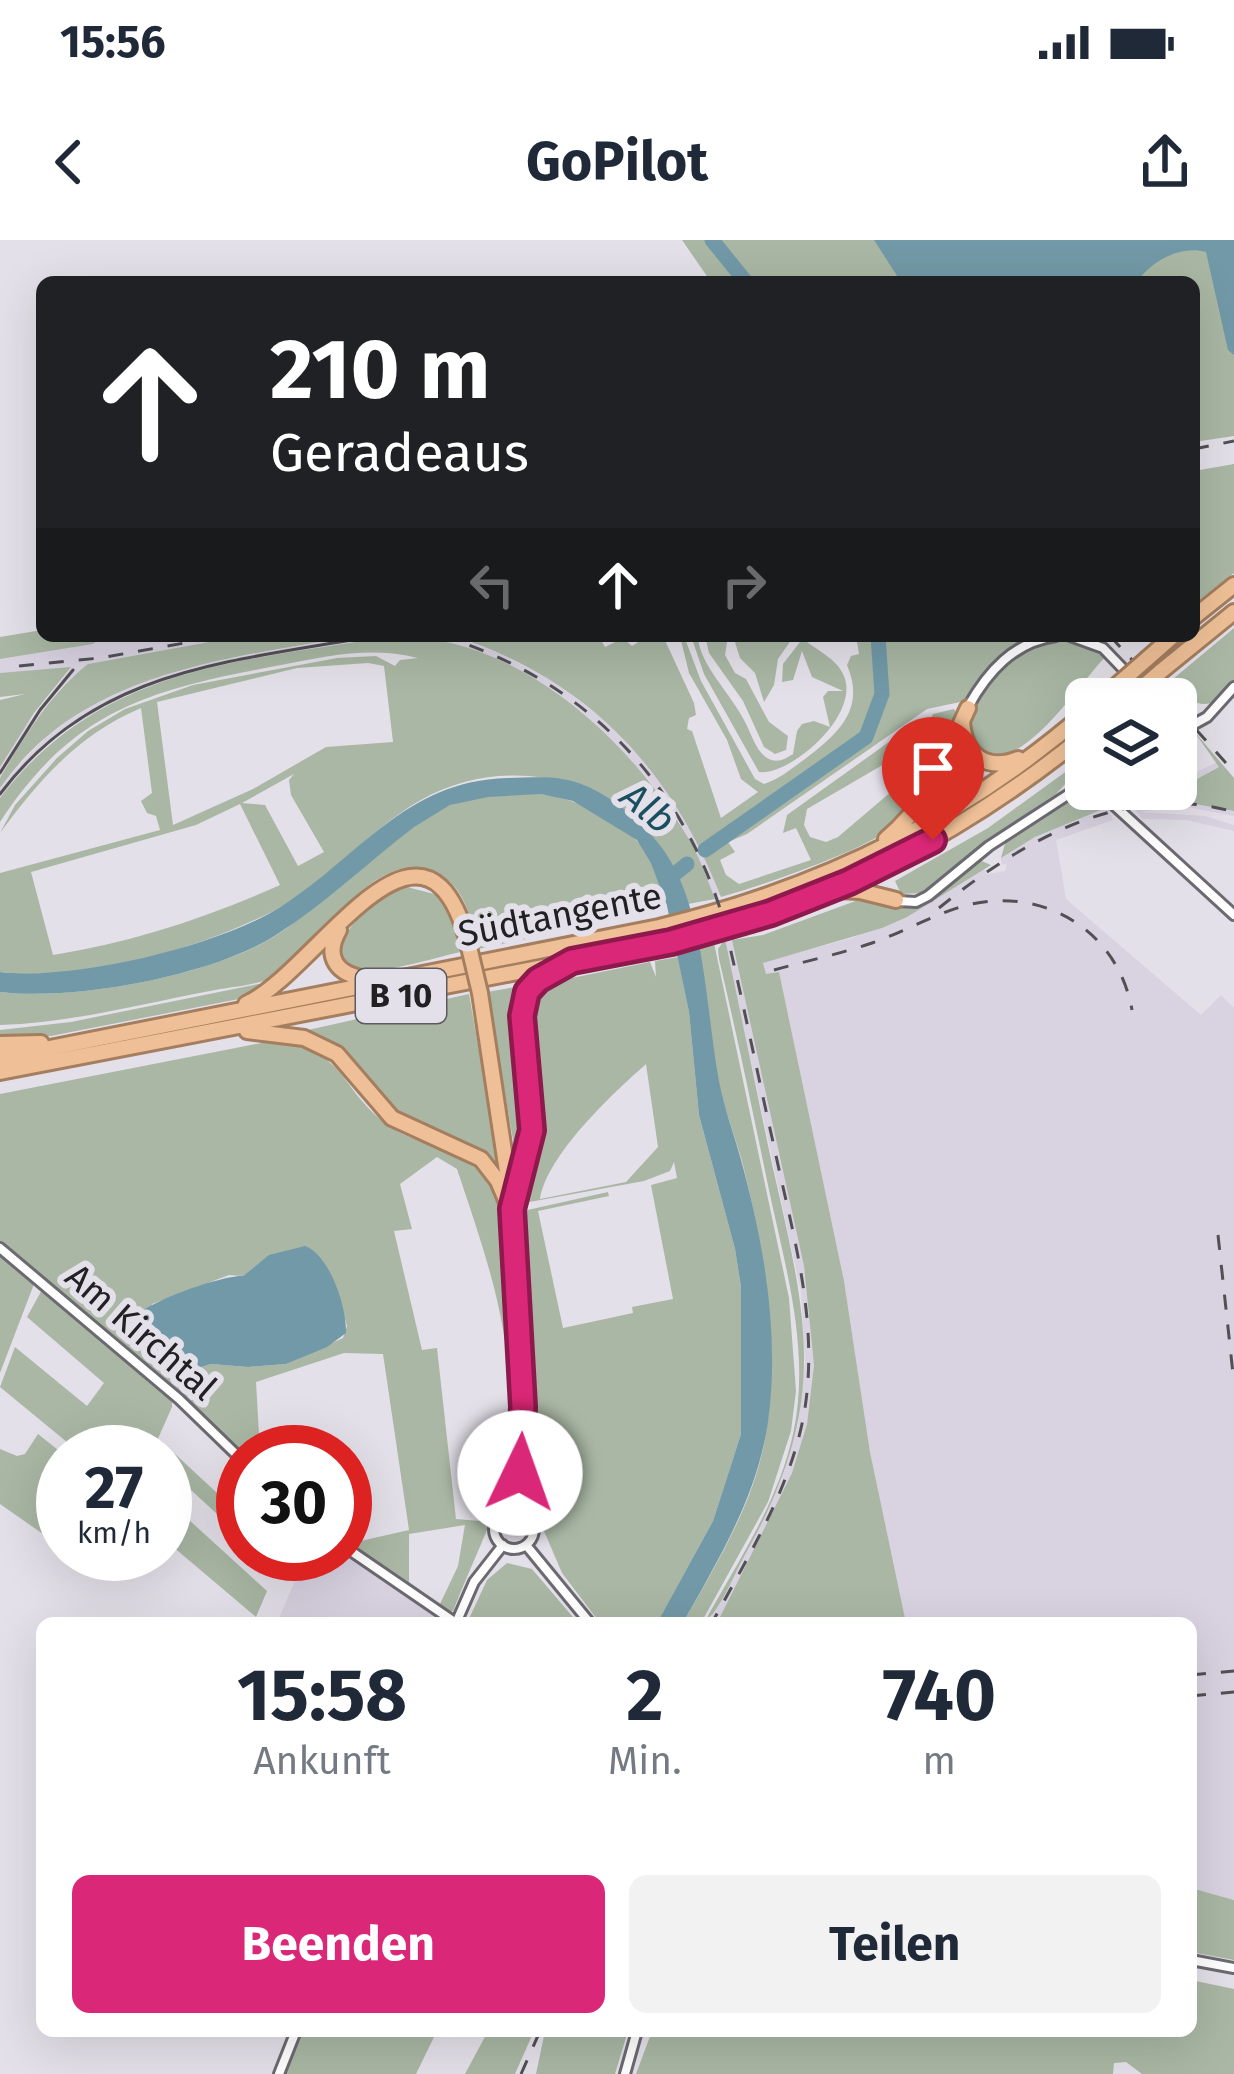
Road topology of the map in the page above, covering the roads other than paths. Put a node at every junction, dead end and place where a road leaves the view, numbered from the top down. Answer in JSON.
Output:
{"nodes":[{"id":1,"x":1234,"y":585,"type":"edge"},
{"id":2,"x":1200,"y":612,"type":"edge"},
{"id":3,"x":1234,"y":612,"type":"edge"},
{"id":4,"x":1200,"y":640,"type":"edge"},
{"id":5,"x":1032,"y":642,"type":"edge"},
{"id":6,"x":1086,"y":642,"type":"edge"},
{"id":7,"x":1166,"y":642,"type":"edge"},
{"id":8,"x":1197,"y":642,"type":"edge"},
{"id":9,"x":1126,"y":678,"type":"edge"},
{"id":10,"x":1132,"y":678,"type":"edge"},
{"id":11,"x":1153,"y":678,"type":"edge"},
{"id":12,"x":1234,"y":687,"type":"edge"},
{"id":13,"x":965,"y":714,"type":"junction"},
{"id":14,"x":1197,"y":722,"type":"edge"},
{"id":15,"x":1065,"y":729,"type":"edge"},
{"id":16,"x":1039,"y":749,"type":"junction"},
{"id":17,"x":1065,"y":750,"type":"edge"},
{"id":18,"x":1065,"y":797,"type":"edge"},
{"id":19,"x":1118,"y":810,"type":"edge"},
{"id":20,"x":858,"y":860,"type":"junction"},
{"id":21,"x":897,"y":860,"type":"junction"},
{"id":22,"x":832,"y":890,"type":"junction"},
{"id":23,"x":896,"y":900,"type":"junction"},
{"id":24,"x":354,"y":912,"type":"junction"},
{"id":25,"x":1234,"y":915,"type":"edge"},
{"id":26,"x":572,"y":961,"type":"junction"},
{"id":27,"x":381,"y":980,"type":"junction"},
{"id":28,"x":228,"y":1021,"type":"junction"},
{"id":29,"x":82,"y":1042,"type":"junction"},
{"id":30,"x":0,"y":1044,"type":"edge"},
{"id":31,"x":0,"y":1058,"type":"edge"},
{"id":32,"x":0,"y":1074,"type":"edge"},
{"id":33,"x":512,"y":1211,"type":"junction"},
{"id":34,"x":0,"y":1248,"type":"edge"},
{"id":35,"x":216,"y":1435,"type":"edge"},
{"id":36,"x":517,"y":1510,"type":"junction"},
{"id":37,"x":502,"y":1545,"type":"junction"},
{"id":38,"x":526,"y":1545,"type":"junction"},
{"id":39,"x":372,"y":1565,"type":"edge"},
{"id":40,"x":447,"y":1617,"type":"edge"},
{"id":41,"x":459,"y":1617,"type":"edge"},
{"id":42,"x":585,"y":1617,"type":"edge"},
{"id":43,"x":1197,"y":1961,"type":"edge"},
{"id":44,"x":1234,"y":1968,"type":"edge"},
{"id":45,"x":294,"y":2037,"type":"edge"},
{"id":46,"x":635,"y":2037,"type":"edge"},
{"id":47,"x":279,"y":2074,"type":"edge"},
{"id":48,"x":625,"y":2074,"type":"edge"}],
"edges":[{"from":1,"to":2,"type":"highway"},
{"from":3,"to":4,"type":"highway","bridge":true},
{"from":5,"to":13,"type":"street"},
{"from":6,"to":10,"type":"street"},
{"from":7,"to":9,"type":"highway","bridge":true},
{"from":8,"to":11,"type":"highway","bridge":true},
{"from":12,"to":14,"type":"street"},
{"from":13,"to":16,"type":"highway"},
{"from":13,"to":20,"type":"highway"},
{"from":15,"to":16,"type":"highway","name":"Südtangente","number":"B 10"},
{"from":16,"to":20,"type":"highway","name":"Südtangente","number":"B 10"},
{"from":17,"to":21,"type":"highway","name":"Südtangente","number":"B 10"},
{"from":18,"to":23,"type":"street"},
{"from":19,"to":25,"type":"street"},
{"from":20,"to":27,"type":"highway","name":"Südtangente","number":"B 10"},
{"from":21,"to":22,"type":"highway","name":"Südtangente","number":"B 10"},
{"from":21,"to":23,"type":"highway"},
{"from":22,"to":23,"type":"highway"},
{"from":22,"to":26,"type":"highway","name":"Südtangente","number":"B 10"},
{"from":24,"to":27,"type":"highway"},
{"from":24,"to":28,"type":"highway"},
{"from":24,"to":33,"type":"highway","bridge":true},
{"from":26,"to":28,"type":"highway","name":"Südtangente","number":"B 10"},
{"from":26,"to":33,"type":"highway"},
{"from":27,"to":28,"type":"highway","name":"Südtangente","number":"B 10"},
{"from":28,"to":29,"type":"highway","name":"Südtangente","number":"B 10"},
{"from":28,"to":32,"type":"highway","name":"Südtangente","number":"B 10"},
{"from":28,"to":33,"type":"highway"},
{"from":29,"to":30,"type":"highway"},
{"from":29,"to":31,"type":"highway","name":"Südtangente","number":"B 10"},
{"from":33,"to":36,"type":"street"},
{"from":34,"to":35,"type":"street","name":"Am Kirchtal"},
{"from":36,"to":37,"type":"street"},
{"from":36,"to":38,"type":"street"},
{"from":37,"to":38,"type":"street"},
{"from":37,"to":41,"type":"street"},
{"from":38,"to":42,"type":"street"},
{"from":39,"to":40,"type":"street"},
{"from":43,"to":44,"type":"street"},
{"from":45,"to":47,"type":"street"},
{"from":46,"to":48,"type":"street"}]}
